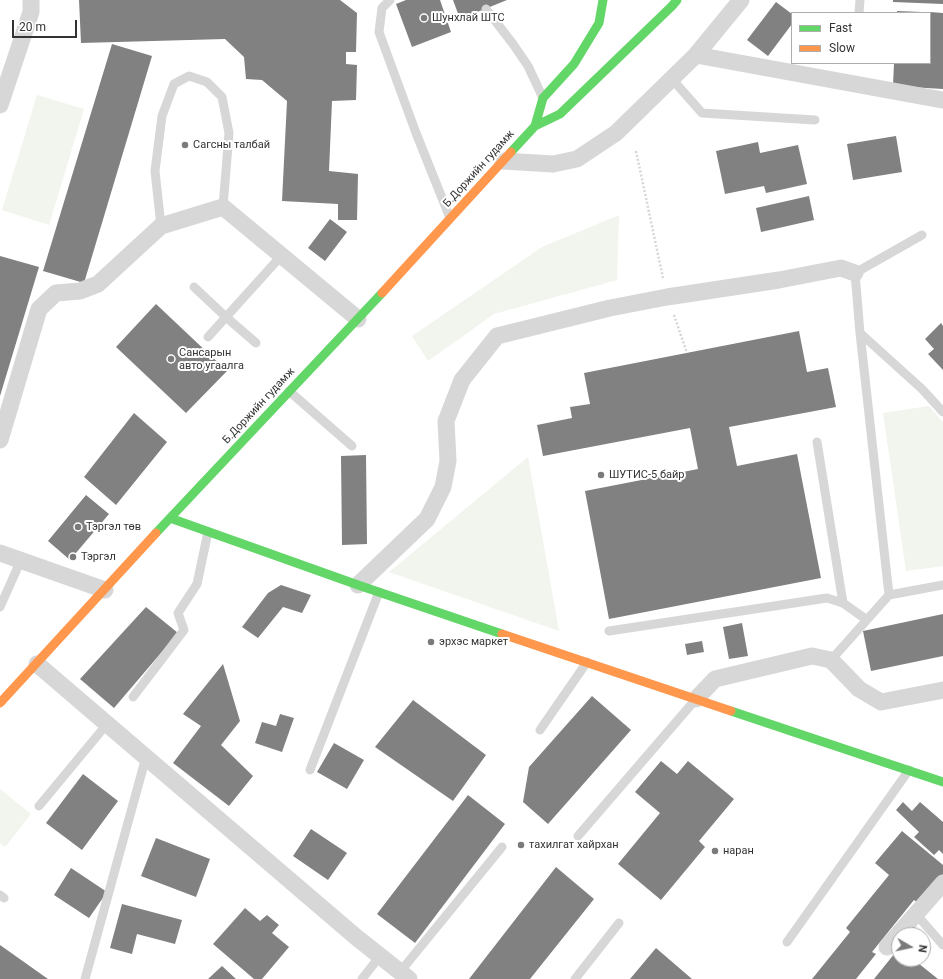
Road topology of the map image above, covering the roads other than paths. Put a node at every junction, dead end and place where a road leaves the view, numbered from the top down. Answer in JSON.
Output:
{"nodes":[{"id":1,"x":31,"y":0,"type":"edge"},
{"id":2,"x":390,"y":0,"type":"edge"},
{"id":3,"x":603,"y":0,"type":"edge"},
{"id":4,"x":677,"y":0,"type":"edge"},
{"id":5,"x":741,"y":0,"type":"edge"},
{"id":6,"x":860,"y":0,"type":"edge"},
{"id":7,"x":486,"y":9,"type":"dead end"},
{"id":8,"x":859,"y":12,"type":"edge"},
{"id":9,"x":696,"y":55,"type":"junction"},
{"id":10,"x":672,"y":79,"type":"junction"},
{"id":11,"x":543,"y":98,"type":"junction"},
{"id":12,"x":942,"y":100,"type":"dead end"},
{"id":13,"x":0,"y":105,"type":"edge"},
{"id":14,"x":815,"y":120,"type":"dead end"},
{"id":15,"x":535,"y":126,"type":"junction"},
{"id":16,"x":503,"y":161,"type":"junction"},
{"id":17,"x":223,"y":206,"type":"junction"},
{"id":18,"x":451,"y":219,"type":"junction"},
{"id":19,"x":161,"y":226,"type":"junction"},
{"id":20,"x":922,"y":235,"type":"dead end"},
{"id":21,"x":282,"y":256,"type":"junction"},
{"id":22,"x":855,"y":273,"type":"junction"},
{"id":23,"x":194,"y":287,"type":"dead end"},
{"id":24,"x":226,"y":317,"type":"junction"},
{"id":25,"x":358,"y":319,"type":"junction"},
{"id":26,"x":860,"y":333,"type":"junction"},
{"id":27,"x":208,"y":337,"type":"dead end"},
{"id":28,"x":256,"y":343,"type":"dead end"},
{"id":29,"x":289,"y":392,"type":"junction"},
{"id":30,"x":943,"y":412,"type":"edge"},
{"id":31,"x":0,"y":440,"type":"edge"},
{"id":32,"x":817,"y":442,"type":"dead end"},
{"id":33,"x":352,"y":446,"type":"dead end"},
{"id":34,"x":170,"y":518,"type":"junction"},
{"id":35,"x":208,"y":532,"type":"junction"},
{"id":36,"x":0,"y":553,"type":"edge"},
{"id":37,"x":21,"y":560,"type":"junction"},
{"id":38,"x":358,"y":585,"type":"junction"},
{"id":39,"x":943,"y":585,"type":"edge"},
{"id":40,"x":105,"y":590,"type":"junction"},
{"id":41,"x":379,"y":592,"type":"junction"},
{"id":42,"x":889,"y":595,"type":"junction"},
{"id":43,"x":843,"y":603,"type":"junction"},
{"id":44,"x":0,"y":607,"type":"edge"},
{"id":45,"x":867,"y":620,"type":"junction"},
{"id":46,"x":610,"y":632,"type":"dead end"},
{"id":47,"x":831,"y":660,"type":"junction"},
{"id":48,"x":587,"y":662,"type":"junction"},
{"id":49,"x":37,"y":664,"type":"junction"},
{"id":50,"x":943,"y":690,"type":"edge"},
{"id":51,"x":133,"y":697,"type":"dead end"},
{"id":52,"x":696,"y":699,"type":"junction"},
{"id":53,"x":0,"y":704,"type":"edge"},
{"id":54,"x":107,"y":724,"type":"junction"},
{"id":55,"x":540,"y":730,"type":"dead end"},
{"id":56,"x":146,"y":757,"type":"junction"},
{"id":57,"x":310,"y":770,"type":"dead end"},
{"id":58,"x":909,"y":770,"type":"junction"},
{"id":59,"x":943,"y":782,"type":"edge"},
{"id":60,"x":39,"y":806,"type":"dead end"},
{"id":61,"x":578,"y":836,"type":"dead end"},
{"id":62,"x":502,"y":847,"type":"dead end"},
{"id":63,"x":943,"y":883,"type":"edge"},
{"id":64,"x":916,"y":914,"type":"junction"},
{"id":65,"x":619,"y":923,"type":"dead end"},
{"id":66,"x":787,"y":942,"type":"dead end"},
{"id":67,"x":943,"y":945,"type":"edge"},
{"id":68,"x":888,"y":947,"type":"dead end"},
{"id":69,"x":380,"y":956,"type":"junction"},
{"id":70,"x":405,"y":976,"type":"edge"},
{"id":71,"x":85,"y":979,"type":"edge"},
{"id":72,"x":362,"y":979,"type":"edge"},
{"id":73,"x":575,"y":979,"type":"edge"}],
"edges":[{"from":1,"to":13,"type":"street"},
{"from":2,"to":18,"type":"lane"},
{"from":3,"to":11,"type":"main road"},
{"from":4,"to":15,"type":"main road"},
{"from":5,"to":9,"type":"street"},
{"from":6,"to":8,"type":"lane"},
{"from":7,"to":11,"type":"lane"},
{"from":9,"to":10,"type":"street"},
{"from":9,"to":12,"type":"street"},
{"from":10,"to":14,"type":"lane"},
{"from":10,"to":16,"type":"street"},
{"from":11,"to":15,"type":"main road"},
{"from":15,"to":16,"type":"main road","name":"Б.Доржийн гудамж"},
{"from":16,"to":18,"type":"main road","name":"Б.Доржийн гудамж"},
{"from":17,"to":19,"type":"street"},
{"from":17,"to":19,"type":"lane"},
{"from":17,"to":21,"type":"street"},
{"from":18,"to":25,"type":"main road","name":"Б.Доржийн гудамж"},
{"from":19,"to":31,"type":"street"},
{"from":20,"to":22,"type":"lane"},
{"from":21,"to":24,"type":"lane"},
{"from":21,"to":25,"type":"street"},
{"from":22,"to":26,"type":"lane"},
{"from":22,"to":38,"type":"street"},
{"from":23,"to":24,"type":"lane"},
{"from":24,"to":27,"type":"lane"},
{"from":24,"to":28,"type":"lane"},
{"from":25,"to":29,"type":"main road","name":"Б.Доржийн гудамж"},
{"from":26,"to":30,"type":"lane"},
{"from":26,"to":42,"type":"lane"},
{"from":29,"to":33,"type":"lane"},
{"from":29,"to":34,"type":"main road","name":"Б.Доржийн гудамж"},
{"from":32,"to":43,"type":"lane"},
{"from":34,"to":35,"type":"main road"},
{"from":34,"to":40,"type":"main road","name":"Б.Доржийн гудамж"},
{"from":35,"to":38,"type":"main road"},
{"from":35,"to":51,"type":"lane"},
{"from":36,"to":37,"type":"street"},
{"from":37,"to":40,"type":"street"},
{"from":37,"to":44,"type":"lane"},
{"from":38,"to":41,"type":"main road"},
{"from":39,"to":42,"type":"lane"},
{"from":40,"to":49,"type":"main road","name":"Б.Доржийн гудамж"},
{"from":41,"to":48,"type":"main road"},
{"from":41,"to":57,"type":"lane"},
{"from":42,"to":45,"type":"lane"},
{"from":43,"to":45,"type":"lane"},
{"from":43,"to":46,"type":"lane"},
{"from":45,"to":47,"type":"lane"},
{"from":47,"to":50,"type":"street"},
{"from":47,"to":52,"type":"street"},
{"from":48,"to":52,"type":"main road"},
{"from":48,"to":55,"type":"lane"},
{"from":49,"to":53,"type":"main road","name":"Б.Доржийн гудамж"},
{"from":49,"to":54,"type":"street"},
{"from":52,"to":58,"type":"main road"},
{"from":52,"to":61,"type":"lane"},
{"from":54,"to":56,"type":"street"},
{"from":54,"to":60,"type":"lane"},
{"from":56,"to":69,"type":"street"},
{"from":56,"to":71,"type":"lane"},
{"from":58,"to":59,"type":"main road"},
{"from":58,"to":66,"type":"lane"},
{"from":62,"to":70,"type":"lane"},
{"from":63,"to":64,"type":"street"},
{"from":64,"to":67,"type":"lane"},
{"from":64,"to":68,"type":"street"},
{"from":65,"to":73,"type":"lane"},
{"from":69,"to":70,"type":"street"},
{"from":69,"to":72,"type":"lane"}]}
